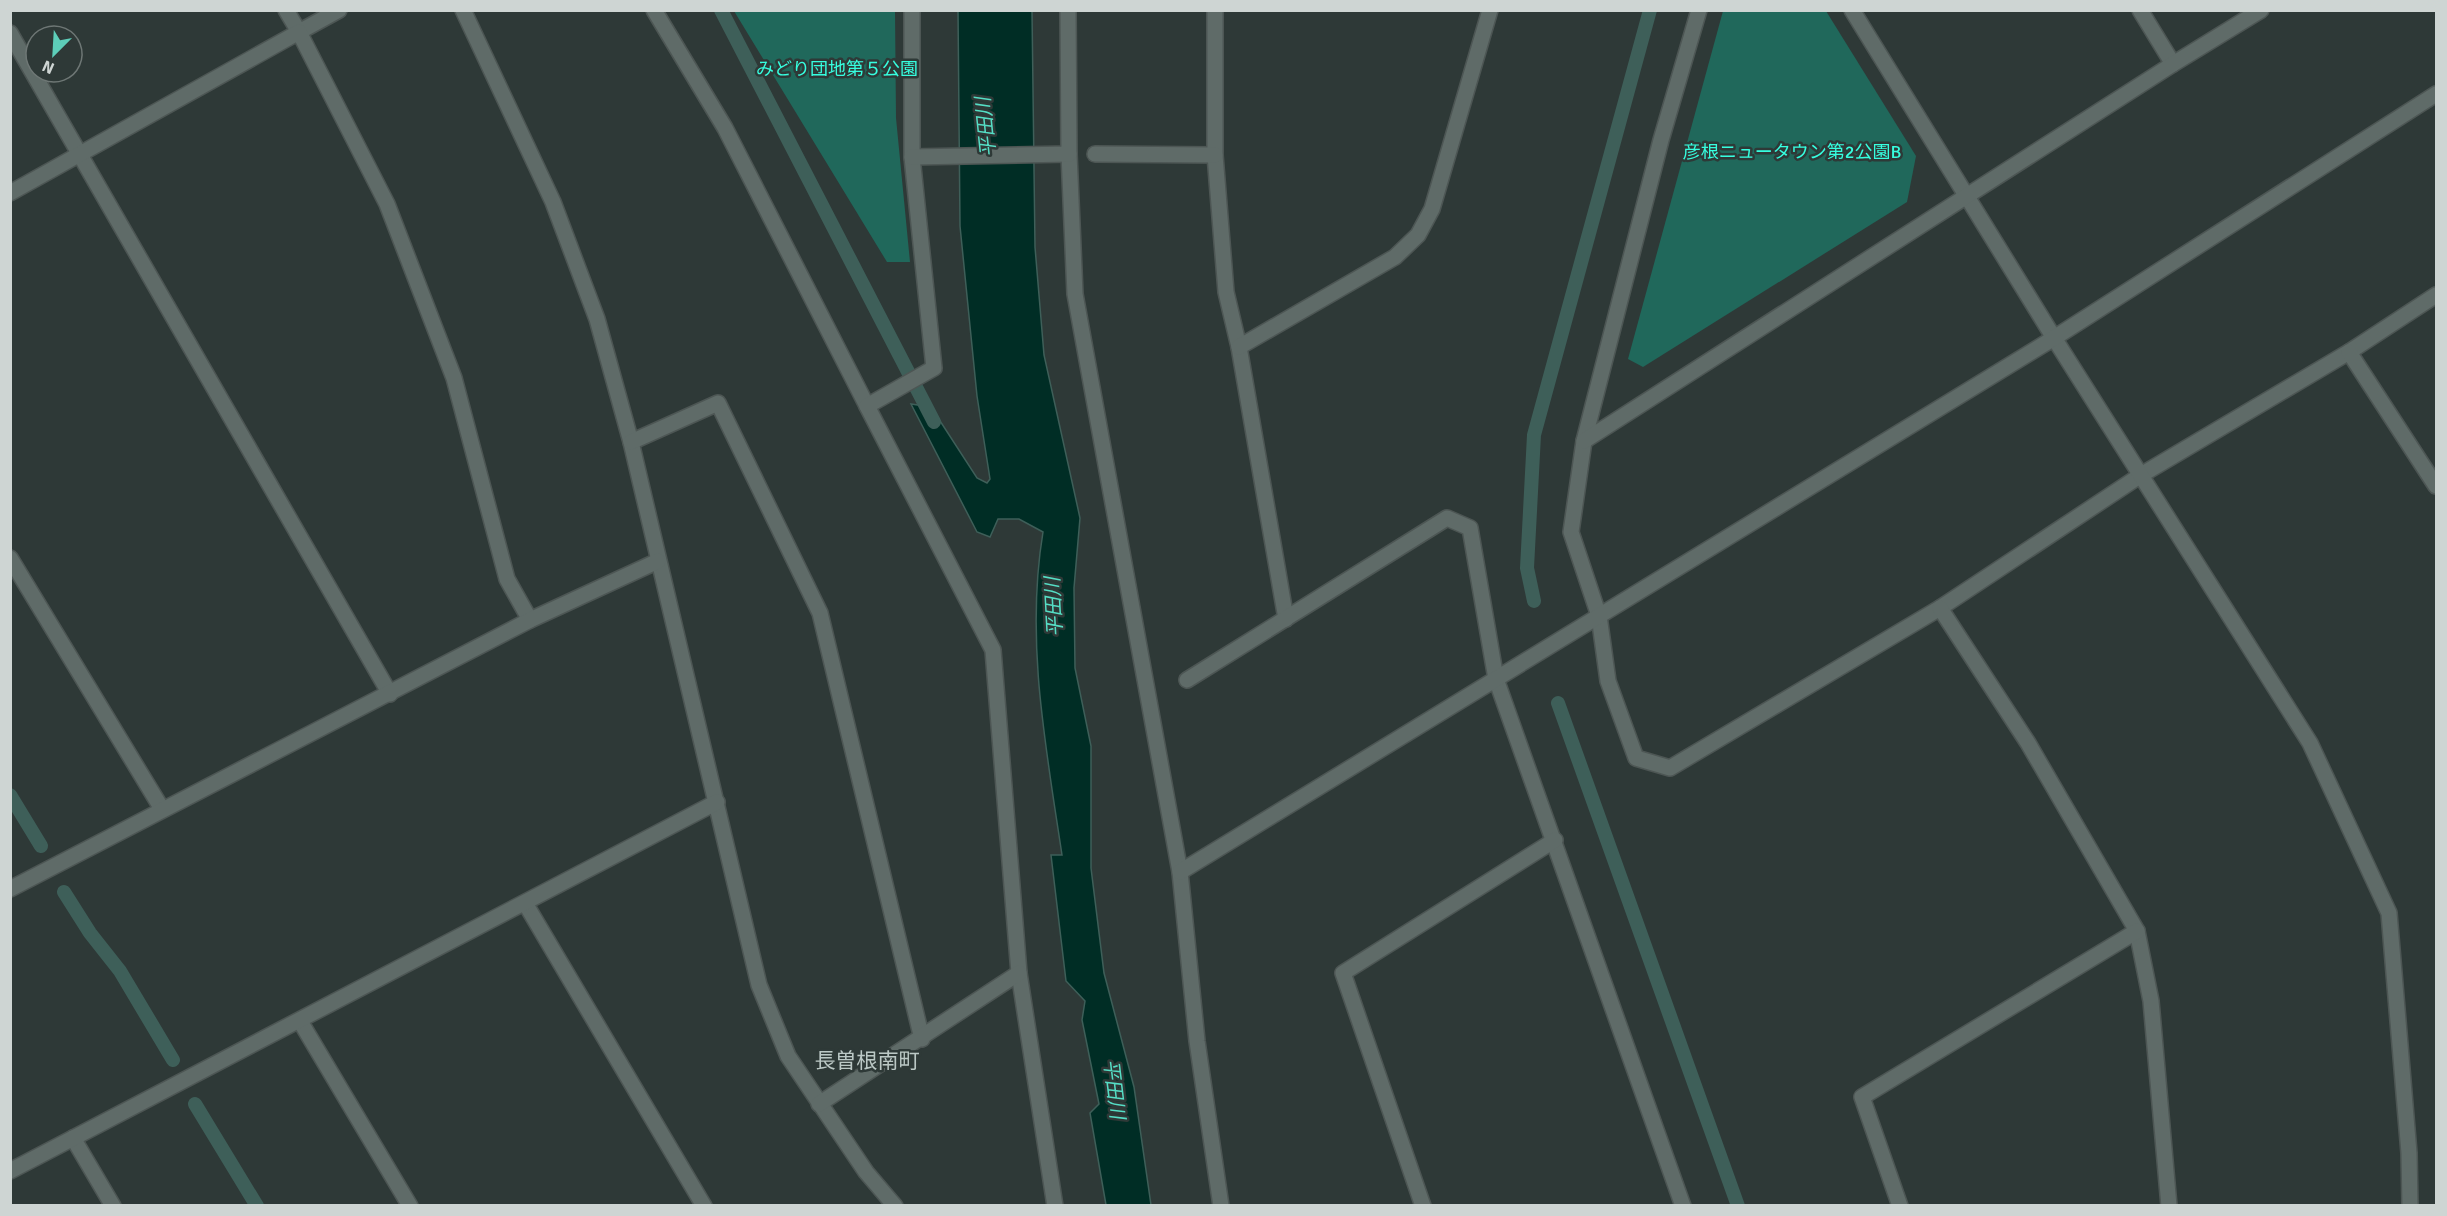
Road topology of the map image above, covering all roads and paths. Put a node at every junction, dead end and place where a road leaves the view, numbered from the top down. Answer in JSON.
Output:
{"nodes":[{"id":1,"x":285,"y":10,"type":"edge"},
{"id":2,"x":339,"y":10,"type":"edge"},
{"id":3,"x":463,"y":10,"type":"edge"},
{"id":4,"x":654,"y":10,"type":"edge"},
{"id":5,"x":912,"y":10,"type":"edge"},
{"id":6,"x":1068,"y":10,"type":"edge"},
{"id":7,"x":1215,"y":10,"type":"edge"},
{"id":8,"x":1490,"y":10,"type":"edge"},
{"id":9,"x":1699,"y":10,"type":"edge"},
{"id":10,"x":1852,"y":10,"type":"edge"},
{"id":11,"x":2140,"y":10,"type":"edge"},
{"id":12,"x":2261,"y":10,"type":"edge"},
{"id":13,"x":299,"y":32,"type":"junction"},
{"id":14,"x":10,"y":33,"type":"edge"},
{"id":15,"x":2173,"y":64,"type":"junction"},
{"id":16,"x":2436,"y":94,"type":"edge"},
{"id":17,"x":81,"y":154,"type":"junction"},
{"id":18,"x":1062,"y":154,"type":"junction"},
{"id":19,"x":1095,"y":154,"type":"dead end"},
{"id":20,"x":1215,"y":155,"type":"junction"},
{"id":21,"x":912,"y":157,"type":"junction"},
{"id":22,"x":10,"y":193,"type":"edge"},
{"id":23,"x":1966,"y":196,"type":"junction"},
{"id":24,"x":2436,"y":295,"type":"edge"},
{"id":25,"x":2054,"y":338,"type":"junction"},
{"id":26,"x":1239,"y":347,"type":"junction"},
{"id":27,"x":2349,"y":352,"type":"junction"},
{"id":28,"x":867,"y":406,"type":"junction"},
{"id":29,"x":1584,"y":441,"type":"junction"},
{"id":30,"x":631,"y":442,"type":"junction"},
{"id":31,"x":2141,"y":475,"type":"junction"},
{"id":32,"x":2436,"y":486,"type":"edge"},
{"id":33,"x":10,"y":558,"type":"edge"},
{"id":34,"x":658,"y":561,"type":"junction"},
{"id":35,"x":1940,"y":608,"type":"junction"},
{"id":36,"x":1599,"y":616,"type":"junction"},
{"id":37,"x":1286,"y":619,"type":"junction"},
{"id":38,"x":530,"y":620,"type":"junction"},
{"id":39,"x":1187,"y":680,"type":"dead end"},
{"id":40,"x":1496,"y":680,"type":"junction"},
{"id":41,"x":390,"y":694,"type":"junction"},
{"id":42,"x":717,"y":802,"type":"junction"},
{"id":43,"x":162,"y":809,"type":"junction"},
{"id":44,"x":1555,"y":840,"type":"junction"},
{"id":45,"x":1180,"y":872,"type":"junction"},
{"id":46,"x":10,"y":890,"type":"edge"},
{"id":47,"x":525,"y":903,"type":"junction"},
{"id":48,"x":2137,"y":931,"type":"junction"},
{"id":49,"x":1019,"y":974,"type":"junction"},
{"id":50,"x":300,"y":1021,"type":"junction"},
{"id":51,"x":922,"y":1039,"type":"junction"},
{"id":52,"x":819,"y":1104,"type":"junction"},
{"id":53,"x":73,"y":1138,"type":"junction"},
{"id":54,"x":10,"y":1170,"type":"edge"},
{"id":55,"x":113,"y":1206,"type":"edge"},
{"id":56,"x":410,"y":1206,"type":"edge"},
{"id":57,"x":704,"y":1206,"type":"edge"},
{"id":58,"x":895,"y":1206,"type":"edge"},
{"id":59,"x":1055,"y":1206,"type":"edge"},
{"id":60,"x":1221,"y":1206,"type":"edge"},
{"id":61,"x":1422,"y":1206,"type":"edge"},
{"id":62,"x":1683,"y":1206,"type":"edge"},
{"id":63,"x":1900,"y":1206,"type":"edge"},
{"id":64,"x":2169,"y":1206,"type":"edge"},
{"id":65,"x":2410,"y":1206,"type":"edge"}],
"edges":[{"from":1,"to":13,"type":"street"},
{"from":2,"to":13,"type":"street"},
{"from":3,"to":30,"type":"street"},
{"from":4,"to":28,"type":"street"},
{"from":5,"to":21,"type":"street"},
{"from":6,"to":18,"type":"street"},
{"from":7,"to":20,"type":"street"},
{"from":8,"to":26,"type":"street"},
{"from":9,"to":29,"type":"street"},
{"from":10,"to":23,"type":"street"},
{"from":11,"to":15,"type":"street"},
{"from":12,"to":15,"type":"street"},
{"from":13,"to":17,"type":"street"},
{"from":13,"to":38,"type":"street"},
{"from":14,"to":17,"type":"street"},
{"from":15,"to":23,"type":"street"},
{"from":16,"to":25,"type":"street"},
{"from":17,"to":22,"type":"street"},
{"from":17,"to":41,"type":"street"},
{"from":18,"to":21,"type":"street"},
{"from":18,"to":45,"type":"street"},
{"from":19,"to":20,"type":"street"},
{"from":20,"to":26,"type":"street"},
{"from":21,"to":28,"type":"street"},
{"from":23,"to":25,"type":"street"},
{"from":23,"to":29,"type":"street"},
{"from":24,"to":27,"type":"street"},
{"from":25,"to":31,"type":"street"},
{"from":25,"to":36,"type":"street"},
{"from":26,"to":37,"type":"street"},
{"from":27,"to":31,"type":"street"},
{"from":27,"to":32,"type":"street"},
{"from":28,"to":49,"type":"street"},
{"from":29,"to":36,"type":"street"},
{"from":30,"to":34,"type":"street"},
{"from":30,"to":51,"type":"street"},
{"from":31,"to":35,"type":"street"},
{"from":31,"to":65,"type":"street"},
{"from":33,"to":43,"type":"street"},
{"from":34,"to":38,"type":"street"},
{"from":34,"to":42,"type":"street"},
{"from":35,"to":36,"type":"street"},
{"from":35,"to":48,"type":"street"},
{"from":36,"to":40,"type":"street"},
{"from":37,"to":39,"type":"street"},
{"from":37,"to":40,"type":"street"},
{"from":38,"to":41,"type":"street"},
{"from":40,"to":44,"type":"street"},
{"from":40,"to":45,"type":"street"},
{"from":41,"to":43,"type":"street"},
{"from":42,"to":47,"type":"street"},
{"from":42,"to":52,"type":"street"},
{"from":43,"to":46,"type":"street"},
{"from":44,"to":61,"type":"street"},
{"from":44,"to":62,"type":"street"},
{"from":45,"to":60,"type":"street"},
{"from":47,"to":50,"type":"street"},
{"from":47,"to":57,"type":"street"},
{"from":48,"to":63,"type":"street"},
{"from":48,"to":64,"type":"street"},
{"from":49,"to":51,"type":"street"},
{"from":49,"to":59,"type":"street"},
{"from":50,"to":53,"type":"street"},
{"from":50,"to":56,"type":"street"},
{"from":51,"to":52,"type":"street"},
{"from":52,"to":58,"type":"street"},
{"from":53,"to":54,"type":"street"},
{"from":53,"to":55,"type":"street"}]}
